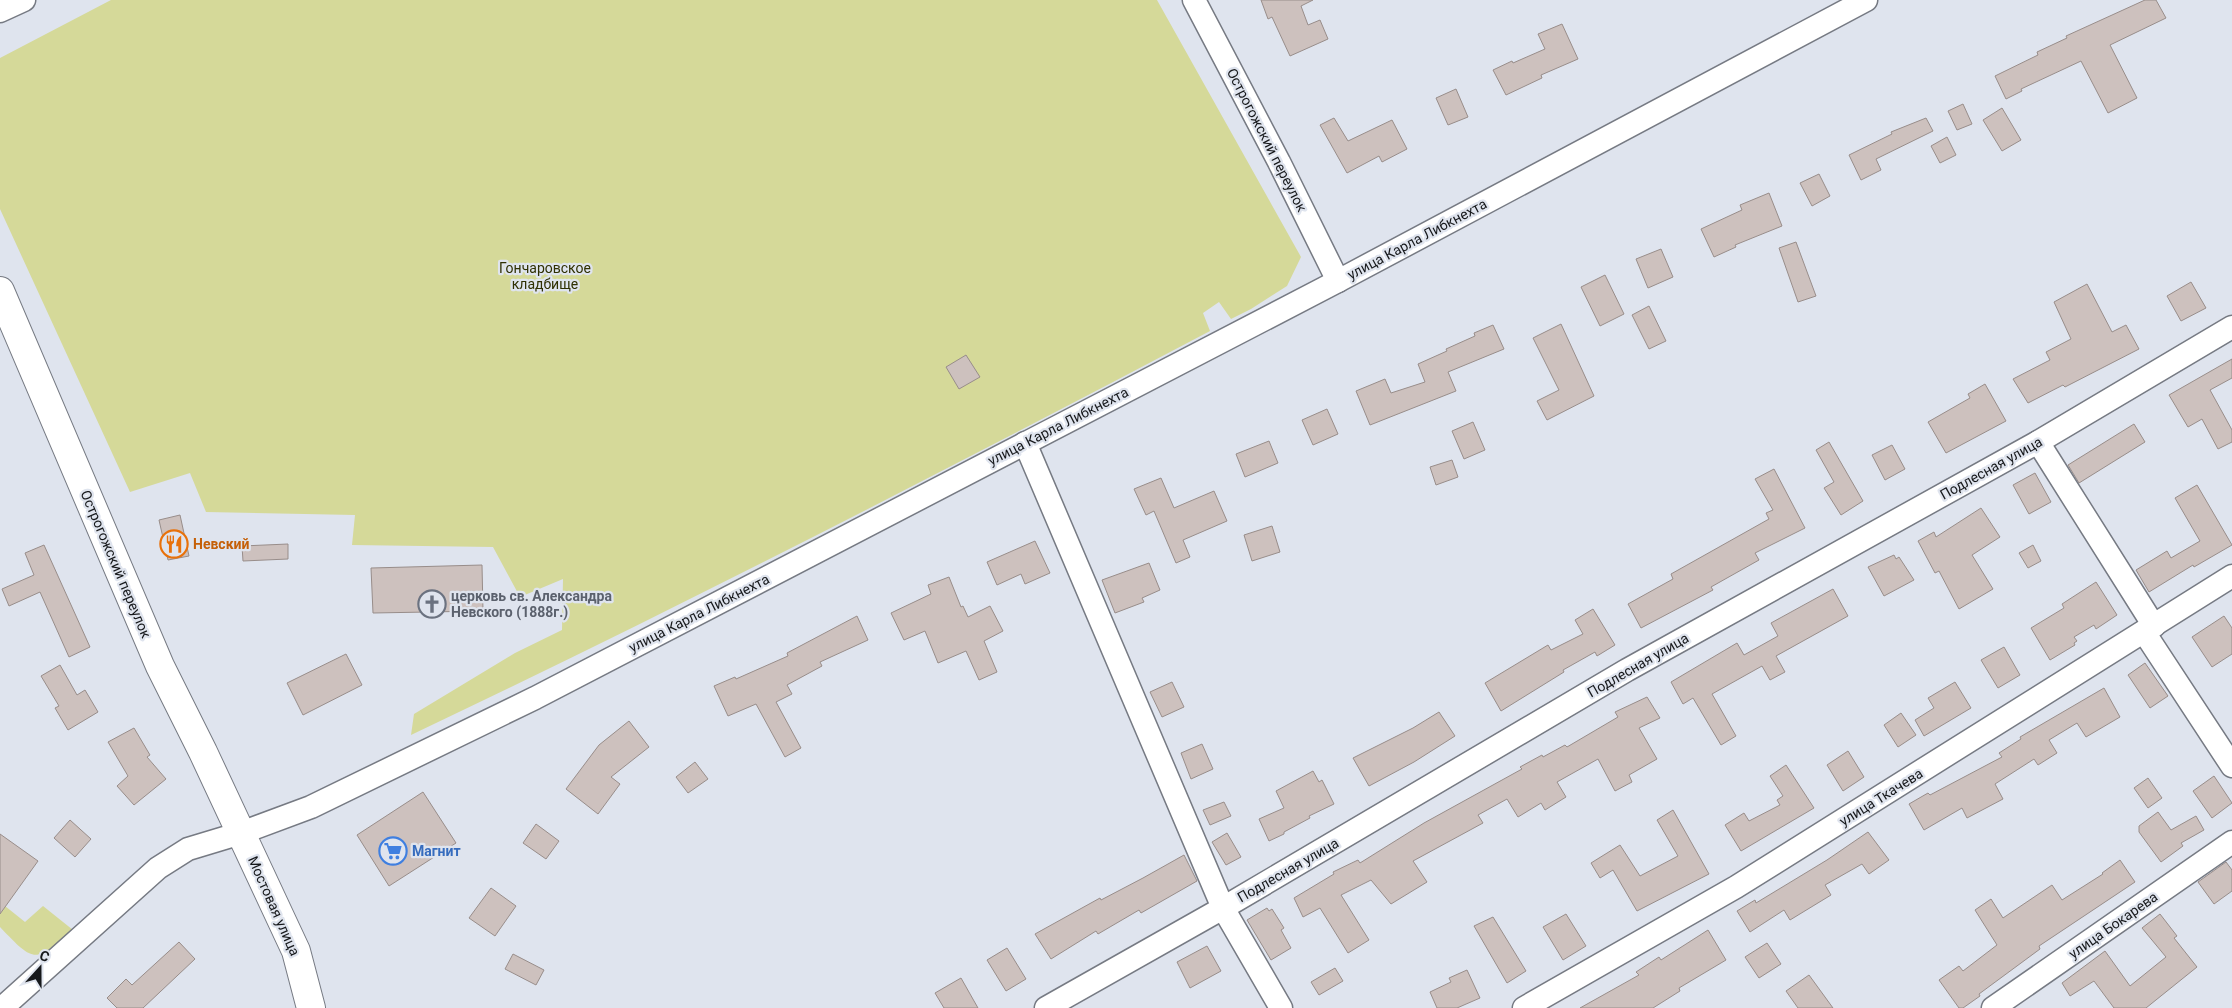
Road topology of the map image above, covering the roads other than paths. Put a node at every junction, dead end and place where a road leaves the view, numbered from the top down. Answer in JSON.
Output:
{"nodes":[{"id":1,"x":24,"y":0,"type":"edge"},
{"id":2,"x":1194,"y":0,"type":"edge"},
{"id":3,"x":1866,"y":0,"type":"edge"},
{"id":4,"x":0,"y":11,"type":"edge"},
{"id":5,"x":1338,"y":281,"type":"junction"},
{"id":6,"x":0,"y":291,"type":"edge"},
{"id":7,"x":2232,"y":327,"type":"edge"},
{"id":8,"x":2038,"y":442,"type":"junction"},
{"id":9,"x":1025,"y":443,"type":"junction"},
{"id":10,"x":2232,"y":576,"type":"edge"},
{"id":11,"x":2149,"y":629,"type":"junction"},
{"id":12,"x":2232,"y":766,"type":"edge"},
{"id":13,"x":241,"y":834,"type":"junction"},
{"id":14,"x":2232,"y":842,"type":"edge"},
{"id":15,"x":1223,"y":908,"type":"junction"},
{"id":16,"x":2,"y":1008,"type":"edge"},
{"id":17,"x":310,"y":1008,"type":"edge"},
{"id":18,"x":1046,"y":1008,"type":"edge"},
{"id":19,"x":1282,"y":1008,"type":"edge"},
{"id":20,"x":1524,"y":1008,"type":"edge"},
{"id":21,"x":1993,"y":1008,"type":"edge"}],
"edges":[{"from":1,"to":4,"type":"street"},
{"from":2,"to":5,"type":"street","name":"Острогожский переулок"},
{"from":3,"to":5,"type":"street","name":"улица Карла Либкнехта"},
{"from":5,"to":9,"type":"street","name":"улица Карла Либкнехта"},
{"from":6,"to":13,"type":"main road","name":"Острогожский переулок"},
{"from":7,"to":8,"type":"street","name":"Подлесная улица"},
{"from":8,"to":11,"type":"street"},
{"from":8,"to":15,"type":"street","name":"Подлесная улица"},
{"from":9,"to":13,"type":"street","name":"улица Карла Либкнехта"},
{"from":9,"to":15,"type":"street"},
{"from":10,"to":11,"type":"street","name":"улица Ткачева"},
{"from":11,"to":12,"type":"street"},
{"from":11,"to":20,"type":"street","name":"улица Ткачева"},
{"from":13,"to":16,"type":"street","name":"улица Карла Либкнехта"},
{"from":13,"to":17,"type":"main road","name":"Мостовая улица"},
{"from":14,"to":21,"type":"street","name":"улица Бокарева"},
{"from":15,"to":18,"type":"street","name":"Подлесная улица"},
{"from":15,"to":19,"type":"street"}]}
